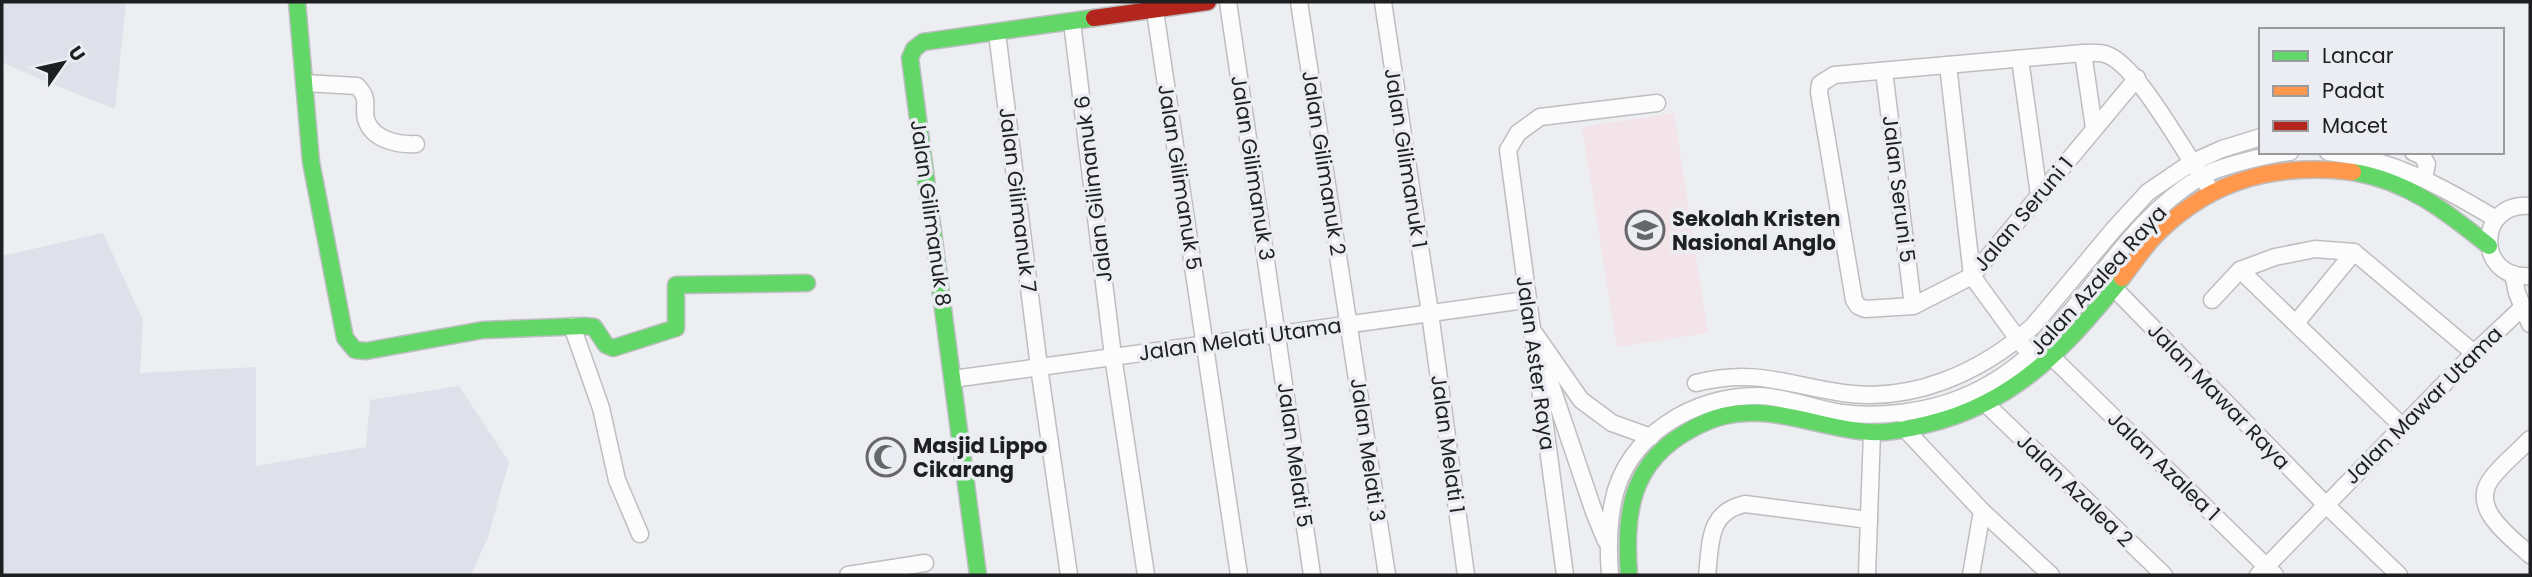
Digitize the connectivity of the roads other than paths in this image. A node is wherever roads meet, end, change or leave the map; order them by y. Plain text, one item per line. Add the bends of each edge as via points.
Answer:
1 (297, 2) edge
2 (1208, 2) edge
3 (1228, 2) edge
4 (1298, 2) edge
5 (1383, 2) edge
6 (1154, 11) junction
7 (1072, 22) junction
8 (997, 33) junction
9 (2083, 53) junction
10 (2020, 59) junction
11 (1948, 65) junction
12 (1884, 71) junction
13 (2137, 78) junction
14 (305, 83) junction
15 (1657, 103) dead end
16 (2094, 128) junction
17 (2259, 138) edge
18 (416, 144) dead end
19 (2280, 154) edge
20 (2339, 154) edge
21 (2418, 154) edge
22 (2196, 170) junction
23 (2424, 178) junction
24 (2211, 190) junction
25 (2039, 195) junction
26 (2530, 205) edge
27 (2496, 219) junction
28 (2489, 247) junction
29 (2354, 252) junction
30 (2240, 270) junction
31 (2513, 274) junction
32 (1972, 276) junction
33 (2530, 276) edge
34 (807, 283) dead end
35 (2113, 287) junction
36 (1527, 300) junction
37 (2212, 300) dead end
38 (1913, 306) junction
39 (2523, 307) junction
40 (1430, 313) junction
41 (2295, 323) junction
42 (1350, 324) junction
43 (2530, 324) edge
44 (572, 326) junction
45 (1534, 332) junction
46 (1278, 334) junction
47 (2018, 340) junction
48 (1206, 344) junction
49 (2474, 353) junction
50 (1113, 356) junction
51 (2030, 356) junction
52 (2053, 358) junction
53 (1039, 367) junction
54 (953, 379) junction
55 (1872, 396) junction
56 (1713, 401) junction
57 (1986, 404) junction
58 (1873, 415) junction
59 (2402, 426) junction
60 (1904, 428) junction
61 (1872, 432) junction
62 (1651, 437) junction
63 (2530, 439) edge
64 (2325, 504) junction
65 (1982, 511) junction
66 (1869, 520) junction
67 (640, 534) dead end
68 (1607, 543) junction
69 (2530, 555) edge
70 (925, 563) dead end
71 (900, 571) edge
72 (2267, 572) edge
73 (849, 575) edge
74 (978, 575) edge
75 (1069, 575) edge
76 (1146, 575) edge
77 (1239, 575) edge
78 (1312, 575) edge
79 (1387, 575) edge
80 (1466, 575) edge
81 (1565, 575) edge
82 (1610, 575) edge
83 (1629, 575) edge
84 (1707, 575) edge
85 (1867, 575) edge
86 (1971, 575) edge
87 (2051, 575) edge
88 (2164, 575) edge
89 (2399, 575) edge

1 - 14 street
2 - 6 street
3 - 46 street, Jalan Gilimanuk 3
4 - 42 street, Jalan Gilimanuk 2
5 - 40 street, Jalan Gilimanuk 1
6 - 7 street
6 - 48 street, Jalan Gilimanuk 5
7 - 8 street
7 - 50 street, Jalan Gilimanuk 6
8 - 53 street, Jalan Gilimanuk 7
8 - 54 street, Jalan Gilimanuk 8 via 923,42 910,58
9 - 10 street
9 - 13 street via 2105,54
9 - 16 street
10 - 11 street
10 - 25 street
11 - 12 street
11 - 32 street
12 - 38 street, Jalan Seruni 5
12 - 38 street, Jalan Seruni 1 via 1834,75 1820,84 1819,92 1854,300 1865,309
13 - 16 street, Jalan Seruni 1
13 - 22 street
14 - 18 street via 357,86 367,100 370,127 390,141
14 - 44 street via 311,162 345,338 351,347 360,351 483,330
15 - 36 street, Jalan Aster Raya via 1540,117 1518,133 1508,150
16 - 25 street, Jalan Seruni 1
17 - 22 street via 2222,149
19 - 22 street, Jalan Azalea Raya
20 - 23 street
21 - 23 street via 2427,164
22 - 24 street
22 - 47 street via 2148,192
22 - 51 street, Jalan Azalea Raya via 2143,224
23 - 27 street
24 - 28 street, Jalan Azalea Raya via 2276,171 2345,169 2424,197
24 - 35 street, Jalan Azalea Raya via 2169,221
25 - 32 street, Jalan Seruni 1
26 - 27 street via 2510,208
27 - 28 street
28 - 31 street via 2497,264
29 - 30 street via 2294,252
29 - 41 street
29 - 49 street
30 - 37 street
30 - 41 street
31 - 33 street
31 - 39 street
32 - 38 street, Jalan Seruni 1
32 - 47 street
34 - 44 street via 676,285 676,328 613,348 594,327
35 - 52 street, Jalan Azalea Raya
35 - 64 street, Jalan Mawar Raya
36 - 40 street, Jalan Melati Utama
36 - 45 street, Jalan Aster Raya
39 - 43 street
39 - 49 street, Jalan Mawar Utama
40 - 42 street, Jalan Melati Utama
40 - 80 street, Jalan Melati 1
41 - 59 street
42 - 46 street, Jalan Melati Utama
42 - 79 street, Jalan Melati 3
44 - 67 street via 601,408 617,480
45 - 62 street via 1581,400 1612,422
45 - 68 street
45 - 81 street, Jalan Aster Raya
46 - 48 street, Jalan Melati Utama
46 - 78 street, Jalan Melati 5
47 - 51 street
47 - 55 street via 1957,377
48 - 50 street, Jalan Melati Utama
48 - 77 street, Jalan Gilimanuk 5
49 - 59 street, Jalan Mawar Utama
50 - 53 street, Jalan Melati Utama
50 - 76 street, Jalan Gilimanuk 6
51 - 58 street, Jalan Azalea Raya via 1960,399
52 - 57 street, Jalan Azalea Raya via 2020,386
52 - 72 street, Jalan Azalea 1
53 - 54 street, Jalan Melati Utama
53 - 75 street, Jalan Gilimanuk 7
54 - 74 street, Jalan Gilimanuk 8
55 - 56 street via 1761,376 1735,376 1702,381
55 - 58 street
56 - 58 street, Jalan Azalea Raya via 1774,397 1841,413
56 - 62 street, Jalan Azalea Raya via 1672,419
57 - 60 street, Jalan Azalea Raya
57 - 88 street, Jalan Azalea 2
59 - 64 street, Jalan Mawar Utama
60 - 61 street, Jalan Azalea Raya
60 - 65 street
61 - 66 street
61 - 83 street, Jalan Azalea Raya via 1750,413 1727,414 1688,430 1654,458 1630,501 1625,543
62 - 68 street, Jalan Azalea Raya via 1632,458 1618,485
63 - 69 street via 2490,480 2485,494 2492,517
64 - 72 street, Jalan Mawar Utama
64 - 89 street, Jalan Mawar Raya
65 - 86 street
65 - 87 street
66 - 84 street via 1734,506 1714,527
66 - 85 street
68 - 82 street, Jalan Azalea Raya
70 - 71 street
71 - 73 street

